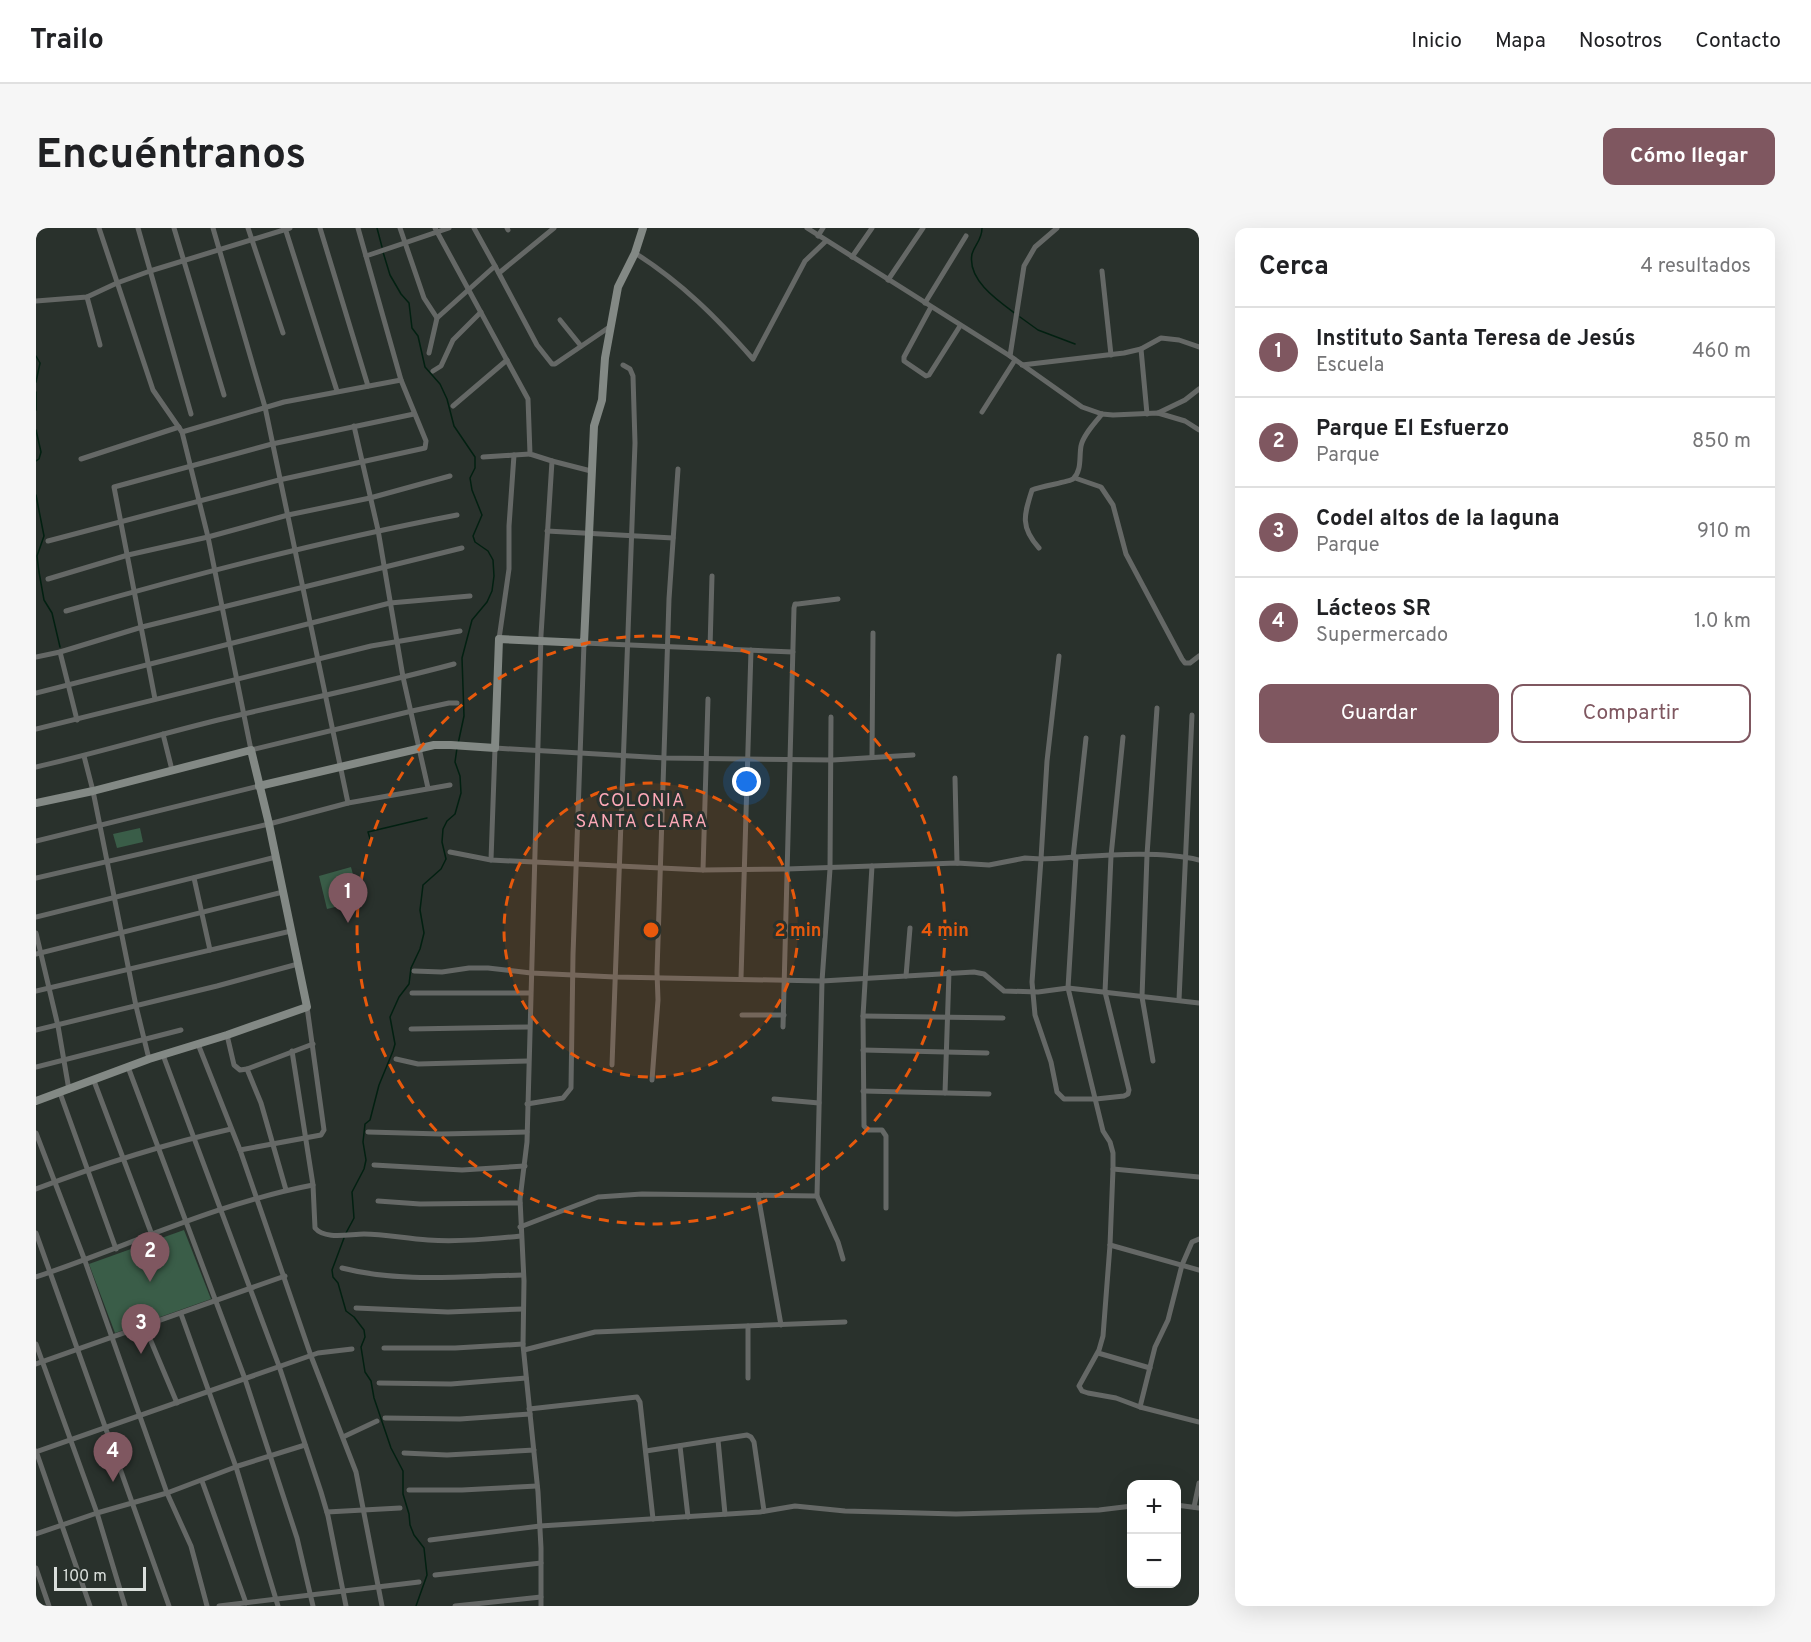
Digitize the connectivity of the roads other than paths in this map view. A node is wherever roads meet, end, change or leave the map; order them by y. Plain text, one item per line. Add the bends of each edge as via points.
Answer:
1 (99, 228) edge
2 (138, 228) edge
3 (174, 228) edge
4 (213, 228) edge
5 (248, 228) edge
6 (287, 228) edge
7 (320, 228) edge
8 (358, 228) edge
9 (400, 228) edge
10 (449, 228) edge
11 (474, 228) edge
12 (554, 228) edge
13 (643, 228) edge
14 (807, 228) edge
15 (823, 228) edge
16 (872, 228) edge
17 (923, 228) edge
18 (1056, 228) edge
19 (436, 230) edge
20 (818, 236) junction
21 (966, 236) dead end
22 (251, 239) junction
23 (826, 241) junction
24 (405, 244) junction
25 (220, 249) junction
26 (634, 253) junction
27 (366, 256) junction
28 (852, 257) junction
29 (184, 261) junction
30 (495, 266) junction
31 (150, 271) junction
32 (1102, 271) dead end
33 (499, 273) junction
34 (888, 280) junction
35 (117, 283) junction
36 (469, 290) junction
37 (87, 297) junction
38 (36, 301) edge
39 (928, 305) junction
40 (481, 312) junction
41 (437, 318) junction
42 (560, 320) dead end
43 (612, 325) junction
44 (960, 326) junction
45 (283, 333) dead end
46 (100, 345) dead end
47 (581, 346) junction
48 (1199, 347) edge
49 (1141, 349) junction
50 (429, 353) dead end
51 (1111, 355) junction
52 (1012, 358) junction
53 (507, 360) junction
54 (623, 365) dead end
55 (1022, 365) junction
56 (433, 371) dead end
57 (401, 380) junction
58 (368, 386) junction
59 (1199, 389) edge
60 (337, 391) junction
61 (224, 395) dead end
62 (453, 406) dead end
63 (265, 407) junction
64 (982, 412) dead end
65 (1158, 413) junction
66 (191, 414) dead end
67 (414, 414) junction
68 (1102, 414) junction
69 (1147, 414) junction
70 (354, 426) junction
71 (180, 429) junction
72 (1199, 430) edge
73 (272, 444) junction
74 (530, 454) junction
75 (514, 455) junction
76 (483, 458) dead end
77 (81, 459) dead end
78 (552, 461) junction
79 (363, 462) junction
80 (191, 465) junction
81 (678, 470) dead end
82 (591, 471) junction
83 (450, 476) dead end
84 (1075, 478) junction
85 (279, 480) junction
86 (370, 498) junction
87 (200, 501) junction
88 (457, 514) dead end
89 (288, 515) junction
90 (121, 523) junction
91 (378, 530) junction
92 (547, 531) junction
93 (589, 533) junction
94 (631, 536) junction
95 (208, 537) junction
96 (673, 538) junction
97 (48, 541) dead end
98 (462, 548) dead end
99 (1039, 548) dead end
100 (296, 551) junction
101 (128, 555) junction
102 (383, 567) junction
103 (215, 571) junction
104 (712, 576) dead end
105 (48, 579) dead end
106 (303, 588) junction
107 (136, 591) junction
108 (470, 596) dead end
109 (838, 599) dead end
110 (390, 603) junction
111 (223, 607) junction
112 (66, 611) dead end
113 (310, 623) junction
114 (142, 627) junction
115 (460, 631) dead end
116 (873, 633) dead end
117 (499, 639) junction
118 (396, 641) junction
119 (541, 641) junction
120 (584, 643) junction
121 (229, 644) junction
122 (626, 645) junction
123 (668, 646) junction
124 (710, 648) junction
125 (751, 650) junction
126 (60, 652) junction
127 (793, 652) junction
128 (1059, 656) dead end
129 (1199, 656) edge
130 (36, 657) edge
131 (318, 660) junction
132 (148, 664) junction
133 (454, 664) dead end
134 (403, 677) junction
135 (236, 679) junction
136 (68, 686) junction
137 (36, 693) edge
138 (325, 696) junction
139 (155, 699) junction
140 (708, 699) dead end
141 (457, 704) dead end
142 (1157, 708) dead end
143 (412, 711) junction
144 (244, 714) junction
145 (1192, 715) dead end
146 (831, 717) dead end
147 (76, 720) junction
148 (36, 729) edge
149 (333, 732) junction
150 (163, 734) junction
151 (1122, 737) dead end
152 (1086, 738) dead end
153 (419, 748) junction
154 (495, 748) junction
155 (251, 750) junction
156 (537, 751) junction
157 (580, 753) junction
158 (913, 755) dead end
159 (84, 756) junction
160 (623, 756) junction
161 (872, 756) junction
162 (664, 758) junction
163 (706, 759) junction
164 (748, 759) junction
165 (790, 759) junction
166 (831, 760) junction
167 (36, 767) edge
168 (340, 768) junction
169 (172, 770) junction
170 (955, 778) dead end
171 (450, 785) dead end
172 (259, 786) junction
173 (428, 788) junction
174 (93, 791) junction
175 (36, 803) edge
176 (348, 803) junction
177 (269, 824) junction
178 (99, 826) junction
179 (36, 841) edge
180 (450, 852) dead end
181 (1147, 855) junction
182 (1111, 856) junction
183 (1184, 856) junction
184 (276, 857) junction
185 (1075, 857) junction
186 (1041, 859) junction
187 (491, 860) junction
188 (1199, 860) edge
189 (107, 861) junction
190 (534, 862) junction
191 (957, 862) junction
192 (577, 864) junction
193 (619, 866) junction
194 (872, 866) junction
195 (662, 867) junction
196 (830, 868) junction
197 (787, 869) junction
198 (703, 870) junction
199 (744, 870) junction
200 (36, 878) edge
201 (194, 878) junction
202 (283, 892) junction
203 (115, 898) junction
204 (202, 914) junction
205 (36, 917) edge
206 (910, 928) dead end
207 (291, 931) junction
208 (36, 933) edge
209 (123, 934) junction
210 (210, 950) junction
211 (38, 954) edge
212 (298, 963) junction
213 (129, 970) junction
214 (414, 971) dead end
215 (949, 972) junction
216 (531, 973) junction
217 (573, 975) junction
218 (657, 976) junction
219 (906, 976) junction
220 (615, 977) junction
221 (741, 978) junction
222 (865, 979) junction
223 (784, 980) junction
224 (822, 981) junction
225 (1068, 988) junction
226 (49, 989) junction
227 (1033, 991) junction
228 (36, 992) edge
229 (1105, 992) junction
230 (412, 993) dead end
231 (530, 993) junction
232 (1142, 998) junction
233 (1179, 1000) junction
234 (1199, 1003) edge
235 (136, 1006) junction
236 (307, 1007) junction
237 (742, 1015) dead end
238 (784, 1015) junction
239 (863, 1016) junction
240 (948, 1017) junction
241 (1003, 1018) dead end
242 (58, 1026) junction
243 (529, 1027) junction
244 (783, 1027) dead end
245 (411, 1029) dead end
246 (36, 1030) edge
247 (181, 1030) dead end
248 (227, 1035) junction
249 (145, 1040) junction
250 (198, 1044) junction
251 (313, 1044) junction
252 (863, 1050) junction
253 (292, 1051) junction
254 (946, 1052) junction
255 (987, 1053) dead end
256 (163, 1055) junction
257 (64, 1059) junction
258 (149, 1059) junction
259 (396, 1059) dead end
260 (528, 1061) junction
261 (1153, 1061) dead end
262 (612, 1065) dead end
263 (36, 1067) edge
264 (128, 1067) junction
265 (248, 1069) junction
266 (652, 1080) dead end
267 (94, 1081) junction
268 (863, 1090) junction
269 (65, 1091) junction
270 (945, 1093) junction
271 (989, 1094) dead end
272 (774, 1099) dead end
273 (1096, 1099) junction
274 (36, 1101) edge
275 (819, 1102) junction
276 (527, 1104) junction
277 (231, 1129) junction
278 (368, 1131) dead end
279 (526, 1132) junction
280 (36, 1133) edge
281 (194, 1137) junction
282 (306, 1137) junction
283 (272, 1144) junction
284 (158, 1149) junction
285 (240, 1150) junction
286 (125, 1159) junction
287 (374, 1165) dead end
288 (525, 1166) junction
289 (89, 1169) junction
290 (1113, 1169) junction
291 (1199, 1177) edge
292 (54, 1183) junction
293 (313, 1185) junction
294 (36, 1189) edge
295 (286, 1190) junction
296 (758, 1196) junction
297 (817, 1196) junction
298 (258, 1199) junction
299 (378, 1201) dead end
300 (520, 1203) junction
301 (886, 1208) dead end
302 (222, 1209) junction
303 (187, 1222) junction
304 (520, 1227) junction
305 (36, 1233) edge
306 (152, 1235) junction
307 (521, 1236) junction
308 (1199, 1239) edge
309 (1110, 1245) junction
310 (116, 1249) junction
311 (843, 1259) dead end
312 (84, 1261) junction
313 (1182, 1265) junction
314 (342, 1268) dead end
315 (1199, 1270) edge
316 (50, 1272) junction
317 (523, 1275) junction
318 (285, 1276) junction
319 (36, 1277) edge
320 (250, 1289) junction
321 (216, 1301) junction
322 (356, 1308) dead end
323 (524, 1309) junction
324 (181, 1314) junction
325 (845, 1322) dead end
326 (781, 1325) junction
327 (748, 1326) junction
328 (145, 1327) junction
329 (112, 1338) junction
330 (36, 1344) edge
331 (523, 1347) junction
332 (384, 1348) dead end
333 (352, 1349) dead end
334 (78, 1350) junction
335 (1098, 1353) junction
336 (311, 1356) junction
337 (39, 1363) edge
338 (279, 1366) junction
339 (1150, 1368) junction
340 (526, 1378) junction
341 (748, 1378) dead end
342 (245, 1379) junction
343 (379, 1383) dead end
344 (209, 1391) junction
345 (177, 1403) junction
346 (1140, 1407) junction
347 (530, 1412) junction
348 (141, 1416) junction
349 (385, 1418) dead end
350 (377, 1421) dead end
351 (1199, 1422) edge
352 (106, 1428) junction
353 (343, 1437) junction
354 (71, 1440) junction
355 (718, 1440) junction
356 (305, 1445) junction
357 (680, 1446) junction
358 (534, 1450) junction
359 (646, 1451) junction
360 (36, 1452) edge
361 (404, 1453) dead end
362 (270, 1455) junction
363 (236, 1467) junction
364 (202, 1481) junction
365 (1199, 1483) edge
366 (537, 1486) junction
367 (409, 1490) dead end
368 (167, 1493) junction
369 (132, 1503) junction
370 (1127, 1506) edge
371 (1181, 1506) edge
372 (400, 1508) dead end
373 (1196, 1508) edge
374 (363, 1510) junction
375 (764, 1511) junction
376 (327, 1512) junction
377 (97, 1513) junction
378 (725, 1514) junction
379 (688, 1517) junction
380 (653, 1519) junction
381 (61, 1524) junction
382 (540, 1526) junction
383 (36, 1534) edge
384 (430, 1540) dead end
385 (541, 1563) junction
386 (36, 1568) edge
387 (435, 1575) dead end
388 (419, 1582) dead end
389 (378, 1587) junction
390 (343, 1591) junction
391 (310, 1595) junction
392 (542, 1597) junction
393 (277, 1599) junction
394 (246, 1603) junction
395 (49, 1606) edge
396 (90, 1606) edge
397 (125, 1606) edge
398 (169, 1606) edge
399 (207, 1606) edge
400 (219, 1606) edge
401 (278, 1606) edge
402 (313, 1606) edge
403 (346, 1606) edge
404 (382, 1606) edge
405 (455, 1606) edge
406 (542, 1606) edge

1 - 35 street
2 - 31 street
3 - 29 street
4 - 25 street
5 - 22 street
6 - 22 street
6 - 60 street
7 - 58 street
8 - 27 street
9 - 24 street
10 - 19 street
11 - 30 street
12 - 33 street
13 - 26 street
14 - 20 street
15 - 20 street
16 - 28 street
17 - 34 street
18 - 52 street via 1027,257
19 - 24 street
19 - 36 street
20 - 23 street
21 - 39 street
22 - 25 street
22 - 45 street
23 - 26 street via 806,261 753,359 695,297
23 - 28 street
24 - 27 street
24 - 41 street via 424,298
25 - 29 street
25 - 63 street
26 - 43 street via 618,287
27 - 57 street
28 - 34 street
29 - 31 street
29 - 61 street
30 - 33 street
30 - 36 street
31 - 35 street
31 - 66 street
32 - 51 street
33 - 47 street via 537,345 552,364
34 - 39 street
35 - 37 street
35 - 71 street via 153,390
36 - 40 street
36 - 41 street
37 - 38 street
37 - 46 street
39 - 44 street
39 - 44 street via 904,361 929,375
40 - 53 street
40 - 56 street via 453,340 443,363
41 - 50 street
42 - 47 street
43 - 47 street
43 - 82 street via 602,400 594,426
44 - 52 street
48 - 49 street via 1161,338
49 - 51 street
49 - 69 street
51 - 55 street
52 - 55 street
52 - 64 street
53 - 62 street
53 - 74 street via 528,399
54 - 94 street via 633,376 635,397
55 - 68 street via 1082,407
57 - 58 street
57 - 67 street
58 - 60 street
59 - 65 street
60 - 63 street
63 - 71 street
63 - 73 street
65 - 69 street
65 - 72 street
67 - 70 street
67 - 79 street via 426,441 425,448
68 - 69 street
68 - 84 street via 1081,445
70 - 73 street
70 - 79 street
71 - 77 street
71 - 80 street
73 - 80 street
73 - 85 street
74 - 75 street
74 - 78 street
75 - 76 street
75 - 117 street via 509,569
78 - 82 street
78 - 92 street
79 - 85 street
79 - 86 street
80 - 87 street
80 - 90 street via 114,487
81 - 96 street
82 - 93 street
83 - 86 street
84 - 99 street via 1032,490 1024,521 1030,538
84 - 129 street via 1101,487 1113,505 1126,554 1182,659 1190,663
85 - 87 street
85 - 89 street
86 - 89 street
86 - 91 street
87 - 90 street
87 - 95 street
88 - 91 street
89 - 95 street
89 - 100 street
90 - 97 street
90 - 101 street
91 - 100 street
91 - 102 street
92 - 93 street
92 - 119 street
93 - 94 street
93 - 120 street
94 - 96 street
94 - 122 street
95 - 101 street
95 - 103 street
96 - 123 street
98 - 102 street
100 - 103 street
100 - 106 street
101 - 105 street
101 - 107 street
102 - 106 street
102 - 110 street
103 - 107 street
103 - 111 street
104 - 124 street
106 - 111 street
106 - 113 street
107 - 112 street
107 - 114 street
108 - 110 street
109 - 127 street via 795,604
110 - 113 street
110 - 118 street
111 - 114 street
111 - 121 street
113 - 121 street
113 - 131 street
114 - 126 street
114 - 132 street
115 - 118 street
116 - 161 street
117 - 119 street
117 - 154 street
118 - 131 street
118 - 134 street
119 - 120 street
119 - 156 street
120 - 122 street
120 - 157 street
121 - 132 street
121 - 135 street
122 - 123 street
122 - 160 street
123 - 124 street
123 - 162 street
124 - 125 street
125 - 127 street
125 - 164 street
126 - 130 street
126 - 136 street
127 - 165 street
128 - 186 street
131 - 135 street
131 - 138 street
132 - 136 street
132 - 139 street
133 - 134 street
134 - 138 street
134 - 143 street
135 - 139 street
135 - 144 street
136 - 137 street
136 - 147 street
138 - 144 street
138 - 149 street
139 - 147 street
140 - 163 street
141 - 143 street
142 - 181 street
143 - 149 street
143 - 153 street
144 - 150 street
144 - 155 street
145 - 183 street
146 - 166 street
147 - 148 street
149 - 155 street
149 - 168 street
150 - 159 street
150 - 169 street
151 - 182 street
152 - 185 street
153 - 154 street
153 - 168 street
153 - 173 street
154 - 156 street
154 - 187 street
155 - 169 street
155 - 172 street
156 - 157 street
156 - 190 street
157 - 160 street
157 - 192 street
158 - 161 street
159 - 167 street
159 - 174 street
160 - 162 street
160 - 193 street
161 - 166 street
162 - 163 street
162 - 195 street
163 - 164 street
163 - 198 street
164 - 165 street
164 - 199 street
165 - 166 street
165 - 197 street
166 - 196 street
168 - 172 street
168 - 176 street
169 - 174 street
170 - 191 street
171 - 173 street
172 - 177 street
172 - 178 street
173 - 176 street
174 - 175 street
174 - 178 street
176 - 177 street
177 - 184 street
177 - 189 street
178 - 179 street
178 - 189 street
180 - 187 street
181 - 182 street
181 - 183 street
181 - 232 street
182 - 185 street
182 - 229 street
183 - 188 street
183 - 233 street
184 - 201 street
184 - 202 street
185 - 186 street
185 - 225 street
186 - 191 street via 989,865
186 - 227 street
187 - 190 street
189 - 200 street
189 - 203 street
190 - 192 street
190 - 216 street
191 - 194 street
192 - 193 street
192 - 217 street
193 - 195 street
193 - 220 street
194 - 196 street
194 - 222 street
195 - 198 street
195 - 218 street
196 - 197 street
196 - 224 street
197 - 199 street
197 - 223 street
198 - 199 street
199 - 221 street
201 - 203 street
201 - 204 street
202 - 204 street
202 - 207 street
203 - 205 street
203 - 209 street
204 - 209 street
204 - 210 street
206 - 219 street
207 - 210 street
207 - 212 street
208 - 211 street
209 - 211 street
209 - 213 street
210 - 213 street
211 - 226 street
212 - 235 street
212 - 236 street
213 - 226 street
213 - 235 street
214 - 216 street via 488,968
215 - 219 street
215 - 227 street via 984,974 1004,991
215 - 240 street
216 - 217 street
216 - 231 street
217 - 220 street
217 - 276 street via 571,1088 563,1098
218 - 220 street
218 - 221 street
218 - 266 street
219 - 222 street
220 - 262 street
221 - 223 street
222 - 224 street
222 - 239 street
223 - 224 street
223 - 238 street
224 - 275 street
225 - 227 street
225 - 229 street
225 - 273 street
226 - 228 street
226 - 242 street
227 - 273 street via 1035,1015 1057,1092 1064,1099
229 - 232 street
229 - 273 street via 1129,1090 1124,1096
230 - 231 street
231 - 243 street
232 - 233 street
232 - 261 street
233 - 234 street
235 - 242 street
235 - 249 street
236 - 248 street
236 - 251 street
237 - 238 street
238 - 244 street
239 - 240 street
239 - 252 street
240 - 241 street
240 - 254 street
242 - 246 street
242 - 257 street
243 - 245 street
243 - 260 street
247 - 249 street
248 - 250 street
248 - 265 street via 234,1065 240,1070
249 - 257 street
249 - 258 street
250 - 256 street
250 - 277 street
251 - 253 street
251 - 282 street via 324,1130 321,1135
252 - 254 street
252 - 268 street
253 - 265 street
253 - 282 street
254 - 255 street
254 - 270 street
256 - 258 street
256 - 281 street
257 - 263 street
257 - 269 street
258 - 264 street
259 - 260 street via 418,1064
260 - 276 street
264 - 267 street
264 - 284 street
265 - 283 street
267 - 269 street
267 - 286 street
268 - 270 street
268 - 301 street via 865,1128 882,1131 886,1136
269 - 274 street
269 - 289 street
270 - 271 street
272 - 275 street
273 - 290 street via 1113,1153
275 - 297 street
276 - 279 street
277 - 281 street
277 - 285 street
278 - 279 street
279 - 288 street
280 - 292 street
281 - 284 street
281 - 302 street
282 - 283 street
282 - 293 street
283 - 285 street
283 - 295 street
284 - 286 street
284 - 303 street
285 - 298 street
286 - 289 street
286 - 306 street
287 - 288 street via 462,1170
288 - 300 street
289 - 292 street
289 - 310 street
290 - 291 street
290 - 309 street
292 - 294 street
292 - 312 street
293 - 295 street
293 - 307 street via 315,1228 327,1235 428,1240
295 - 298 street
296 - 297 street
296 - 304 street via 598,1197
296 - 326 street
297 - 311 street
298 - 302 street
298 - 318 street
299 - 300 street via 432,1205
300 - 304 street
302 - 303 street
302 - 320 street
303 - 306 street
303 - 321 street
304 - 307 street
305 - 316 street
306 - 310 street
307 - 317 street
308 - 313 street via 1192,1242
309 - 313 street
309 - 335 street via 1103,1336
310 - 312 street
312 - 316 street
312 - 329 street
313 - 315 street
313 - 339 street
314 - 317 street via 397,1276
316 - 319 street
316 - 334 street
317 - 323 street
318 - 320 street
318 - 336 street
320 - 321 street
320 - 338 street
321 - 324 street
321 - 342 street
322 - 323 street via 448,1312
323 - 331 street
324 - 328 street
324 - 344 street
325 - 326 street
326 - 327 street
327 - 331 street via 595,1332
327 - 341 street
328 - 329 street
328 - 345 street
329 - 334 street
329 - 348 street
330 - 337 street
331 - 332 street
331 - 340 street
333 - 336 street
334 - 337 street
334 - 352 street
335 - 339 street
335 - 346 street via 1081,1381 1082,1391
336 - 338 street
336 - 353 street
337 - 354 street
338 - 342 street
338 - 356 street
339 - 346 street
340 - 343 street via 451,1384
340 - 347 street
342 - 344 street
342 - 362 street
344 - 345 street
344 - 363 street
345 - 348 street
346 - 351 street
347 - 349 street via 460,1419
347 - 358 street
347 - 359 street via 637,1397
348 - 352 street
348 - 368 street
350 - 353 street
352 - 354 street
352 - 369 street
353 - 374 street via 356,1472
354 - 360 street
354 - 377 street
355 - 357 street
355 - 375 street via 752,1437
355 - 378 street
356 - 362 street
356 - 376 street
357 - 359 street
357 - 379 street
358 - 361 street
358 - 366 street
359 - 380 street
360 - 381 street
362 - 363 street
362 - 391 street via 297,1538
363 - 364 street
363 - 393 street
364 - 368 street
364 - 394 street
365 - 373 street
366 - 367 street
366 - 382 street
368 - 369 street
368 - 399 street via 190,1546
369 - 377 street
369 - 398 street
370 - 375 street via 956,1514 795,1506
371 - 373 street
372 - 374 street
374 - 376 street
374 - 389 street
375 - 378 street
376 - 390 street
377 - 381 street
377 - 397 street
378 - 379 street
379 - 380 street
380 - 382 street
381 - 383 street
381 - 396 street
382 - 384 street
382 - 385 street
385 - 387 street
385 - 392 street
386 - 395 street
388 - 389 street
389 - 390 street
389 - 404 street
390 - 391 street
390 - 403 street
391 - 393 street
391 - 402 street
392 - 405 street
392 - 406 street
393 - 394 street
393 - 401 street
394 - 400 street

